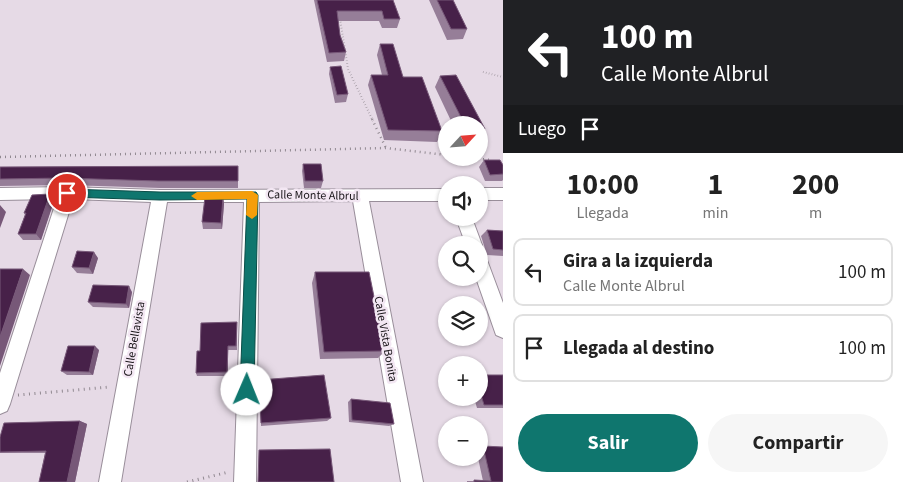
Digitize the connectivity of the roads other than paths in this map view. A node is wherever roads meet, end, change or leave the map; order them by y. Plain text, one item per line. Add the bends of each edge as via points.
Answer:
1 (67, 193) junction
2 (0, 194) edge
3 (488, 194) edge
4 (503, 194) edge
5 (252, 195) junction
6 (438, 195) edge
7 (160, 196) junction
8 (360, 196) junction
9 (488, 286) edge
10 (503, 329) edge
11 (1, 400) edge
12 (245, 475) edge
13 (110, 482) edge
14 (412, 482) edge

1 - 2 street, Calle Monte Albrul
1 - 7 street, Calle Monte Albrul
1 - 11 street
3 - 4 street
5 - 7 street, Calle Monte Albrul
5 - 8 street, Calle Monte Albrul
5 - 12 street
6 - 8 street, Calle Monte Albrul
7 - 13 street, Calle Bellavista
8 - 14 street, Calle Vista Bonita
9 - 10 street

